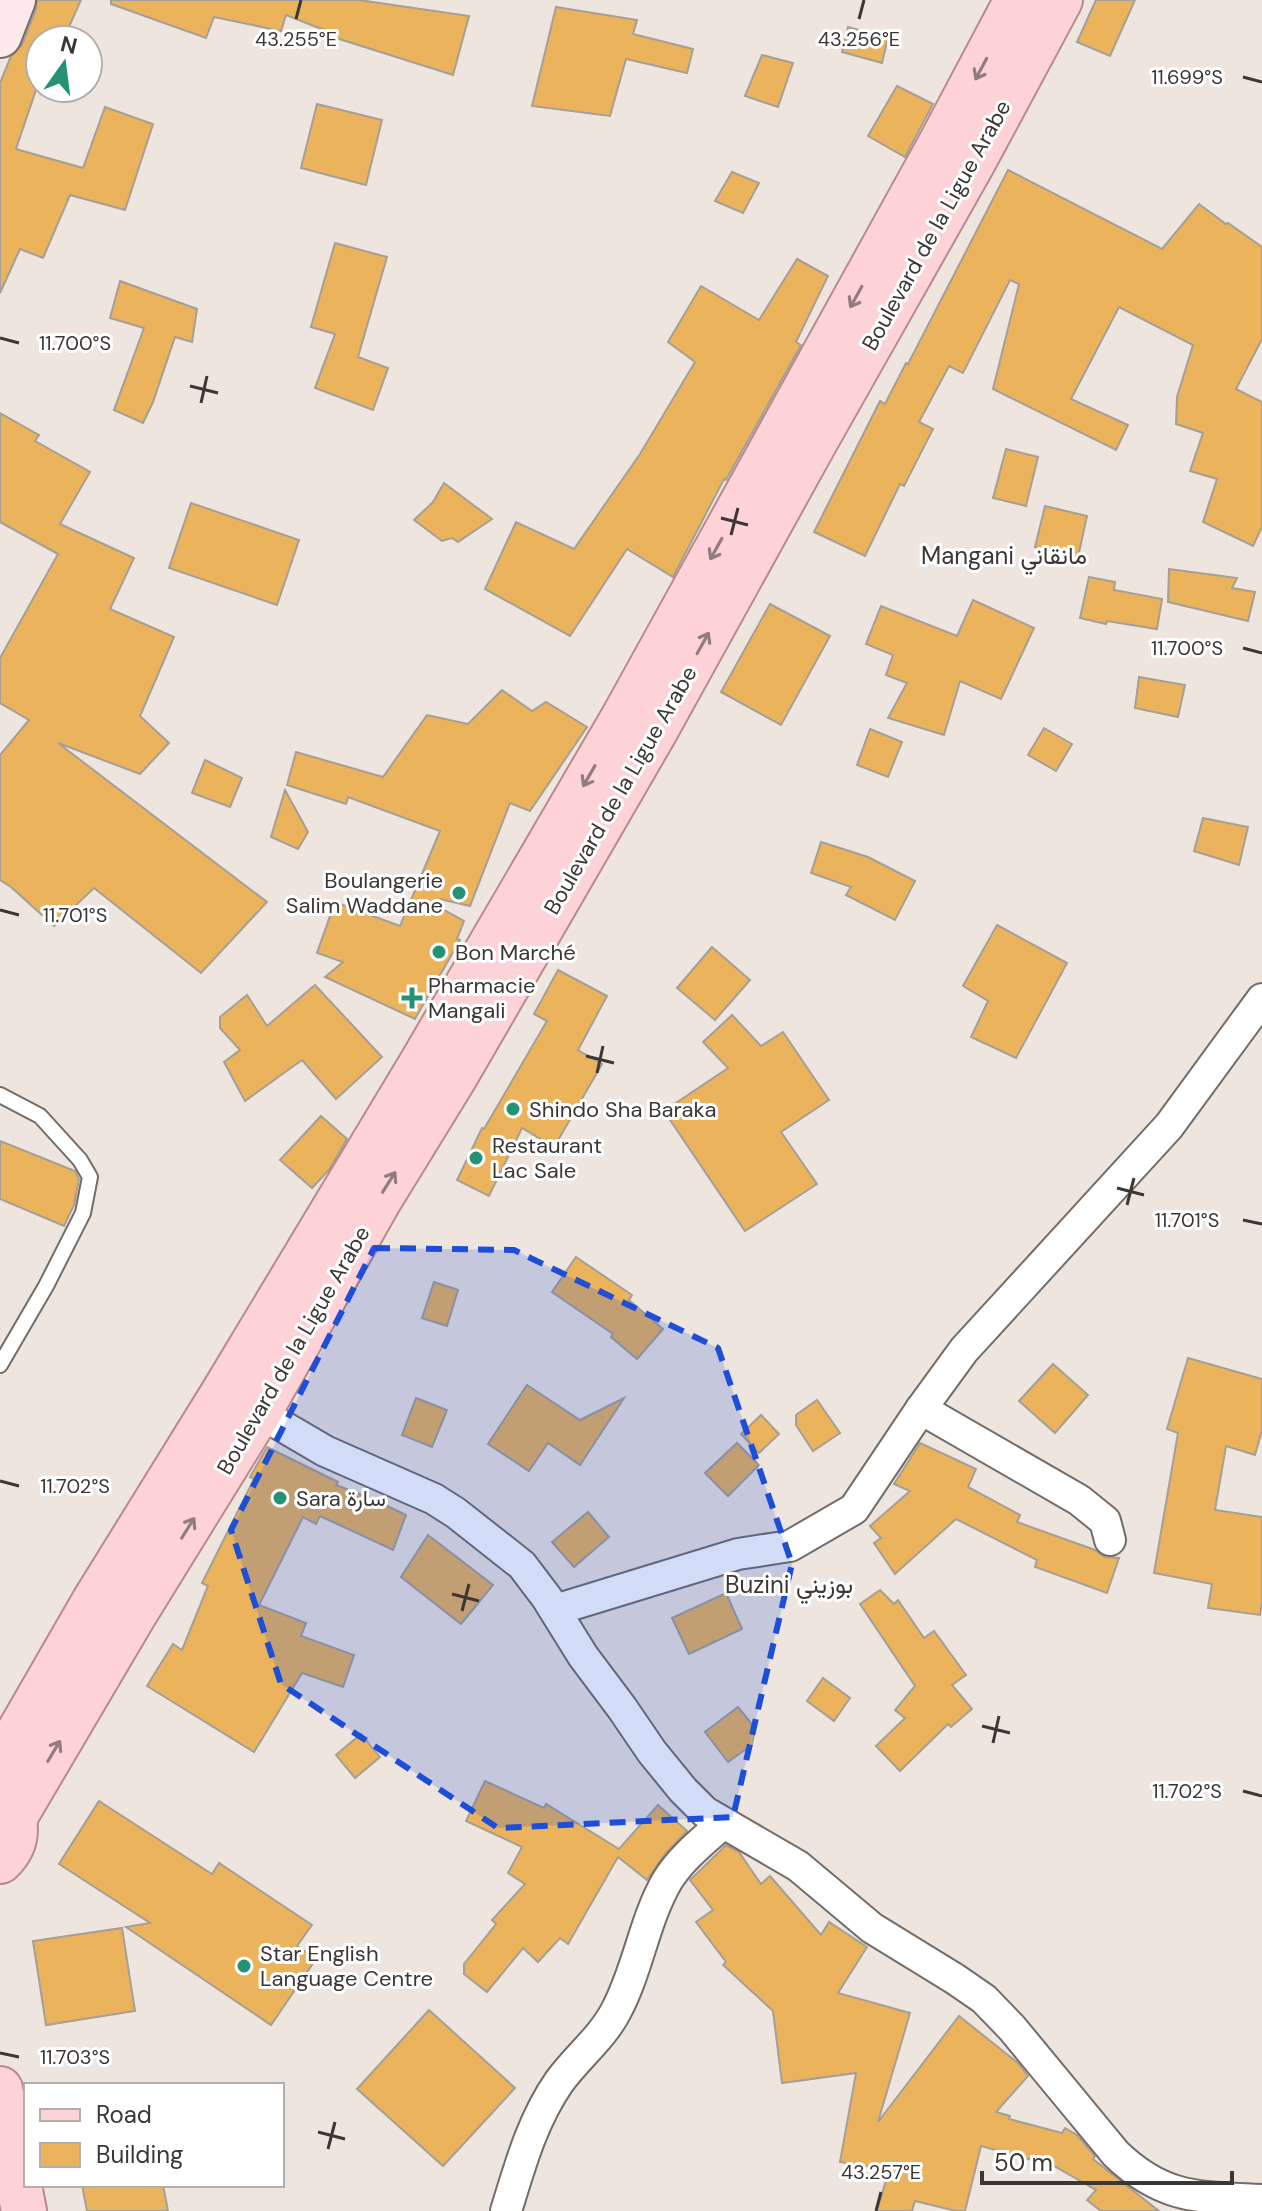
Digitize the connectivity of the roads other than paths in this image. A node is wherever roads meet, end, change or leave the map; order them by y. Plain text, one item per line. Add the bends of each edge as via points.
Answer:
1 (14, 0) edge
2 (1017, 0) edge
3 (1060, 0) edge
4 (0, 36) edge
5 (932, 198) junction
6 (1262, 999) edge
7 (0, 1095) edge
8 (0, 1365) edge
9 (241, 1402) junction
10 (921, 1409) junction
11 (1110, 1540) dead end
12 (94, 1602) junction
13 (555, 1610) junction
14 (0, 1701) edge
15 (0, 1765) edge
16 (7, 1808) edge
17 (722, 1824) junction
18 (0, 1862) edge
19 (0, 2089) edge
20 (1262, 2200) edge
21 (24, 2211) edge
22 (506, 2211) edge

1 - 4 street
2 -> 5 main road, Boulevard de la Ligue Arabe
3 - 5 main road, Boulevard de la Ligue Arabe
5 - 9 main road, Boulevard de la Ligue Arabe via 640,723 438,1069 379,1200
6 - 10 street via 1169,1126 964,1350
7 - 8 lane via 40,1116 90,1177 83,1213
9 - 12 main road, Boulevard de la Ligue Arabe
9 - 13 street via 325,1451 456,1513 522,1565
16 -> 9 main road, Boulevard de la Ligue Arabe via 133,1616
10 - 11 street via 1079,1500 1105,1521
10 - 13 street via 854,1509 790,1546 738,1554
12 - 14 main road via 32,1677
12 - 15 main road, Boulevard de la Ligue Arabe
13 - 17 street via 652,1752 683,1790
16 - 18 main road, Boulevard de la Ligue Arabe via 16,1829 9,1853
17 - 20 street via 798,1866 872,1928 984,1999 1136,2172 1184,2194
17 - 22 street via 668,1879 616,2010 561,2080 533,2129
19 - 21 main road

